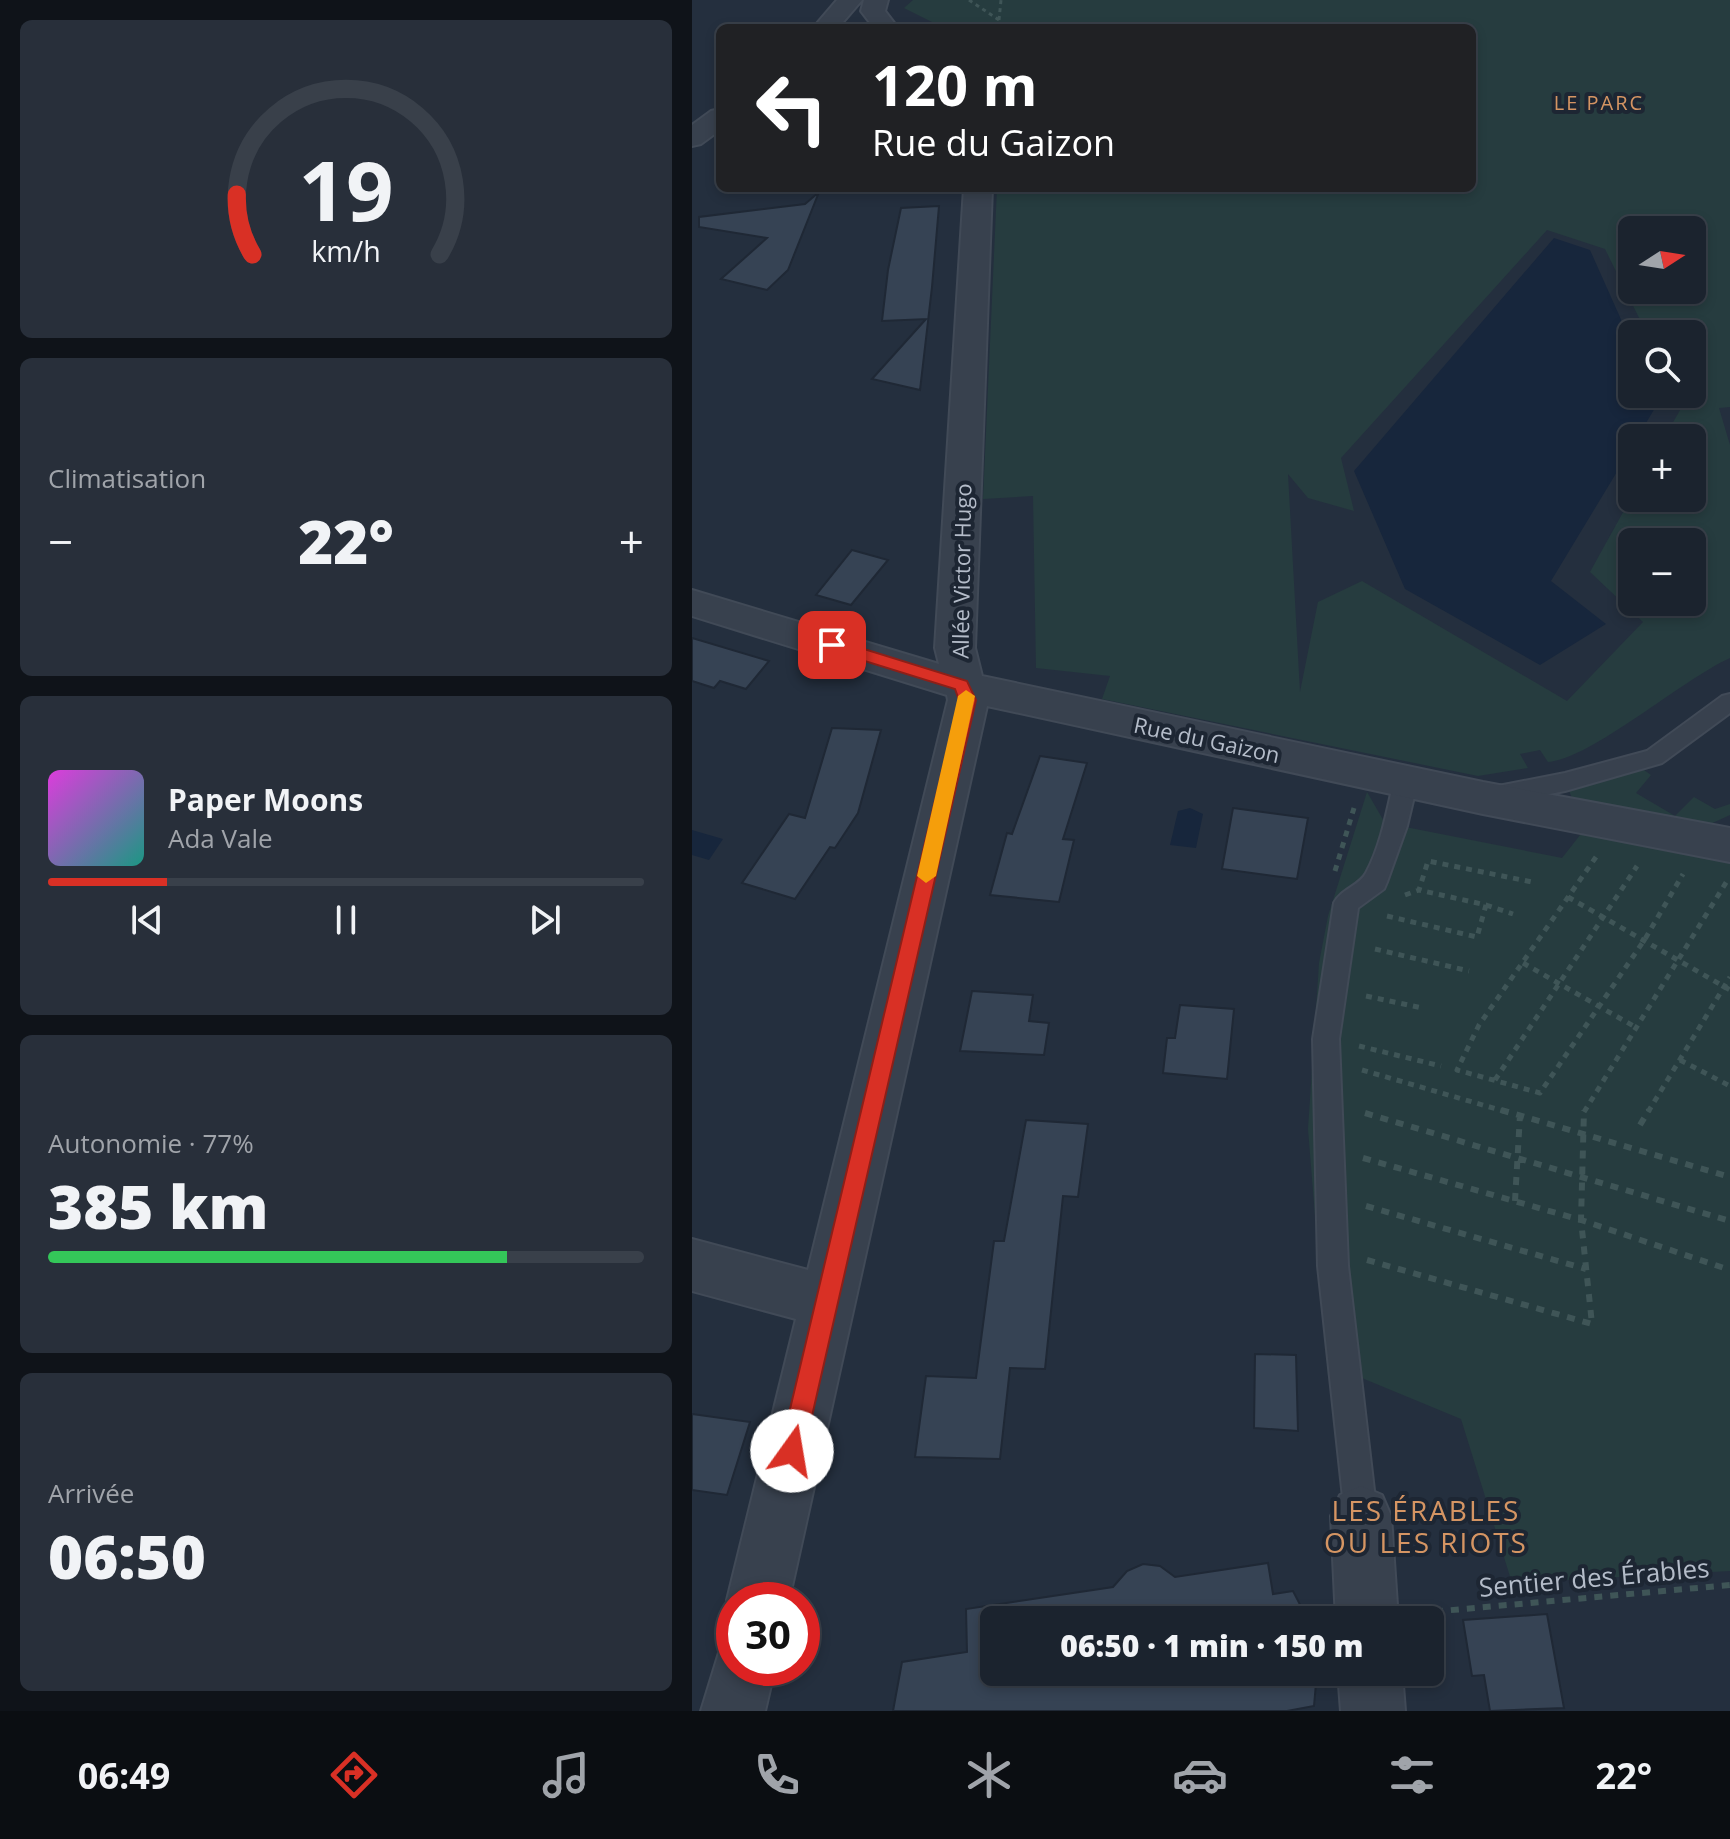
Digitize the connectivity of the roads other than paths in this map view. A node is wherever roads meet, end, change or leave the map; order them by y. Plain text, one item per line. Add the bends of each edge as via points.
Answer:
1 (850, 0) edge
2 (876, 0) edge
3 (829, 24) edge
4 (883, 24) edge
5 (716, 120) edge
6 (692, 138) edge
7 (978, 192) edge
8 (692, 603) edge
9 (962, 685) junction
10 (1727, 708) edge
11 (1406, 780) junction
12 (1483, 798) junction
13 (1725, 870) edge
14 (692, 1265) edge
15 (826, 1301) junction
16 (1361, 1516) joint
17 (762, 1582) edge
18 (1366, 1606) edge
19 (739, 1686) edge
20 (1371, 1686) edge
21 (733, 1711) edge
22 (1373, 1711) edge

1 - 3 street
2 - 4 street via 873,11
5 - 6 street
7 - 9 street, Allée Victor Hugo via 955,648
8 - 9 street, Rue du Gaizon
9 - 11 street, Rue du Gaizon
9 - 15 street, Allée Victor Hugo via 968,700
10 - 12 lane via 1654,757
11 - 12 street, Rue du Gaizon
11 - 16 lane via 1375,882 1346,903 1326,1039 1333,1266
12 - 13 street, Rue du Gaizon
14 - 15 street
15 - 17 street, Allée Victor Hugo
16 - 18 street
19 - 21 street
20 - 22 street

